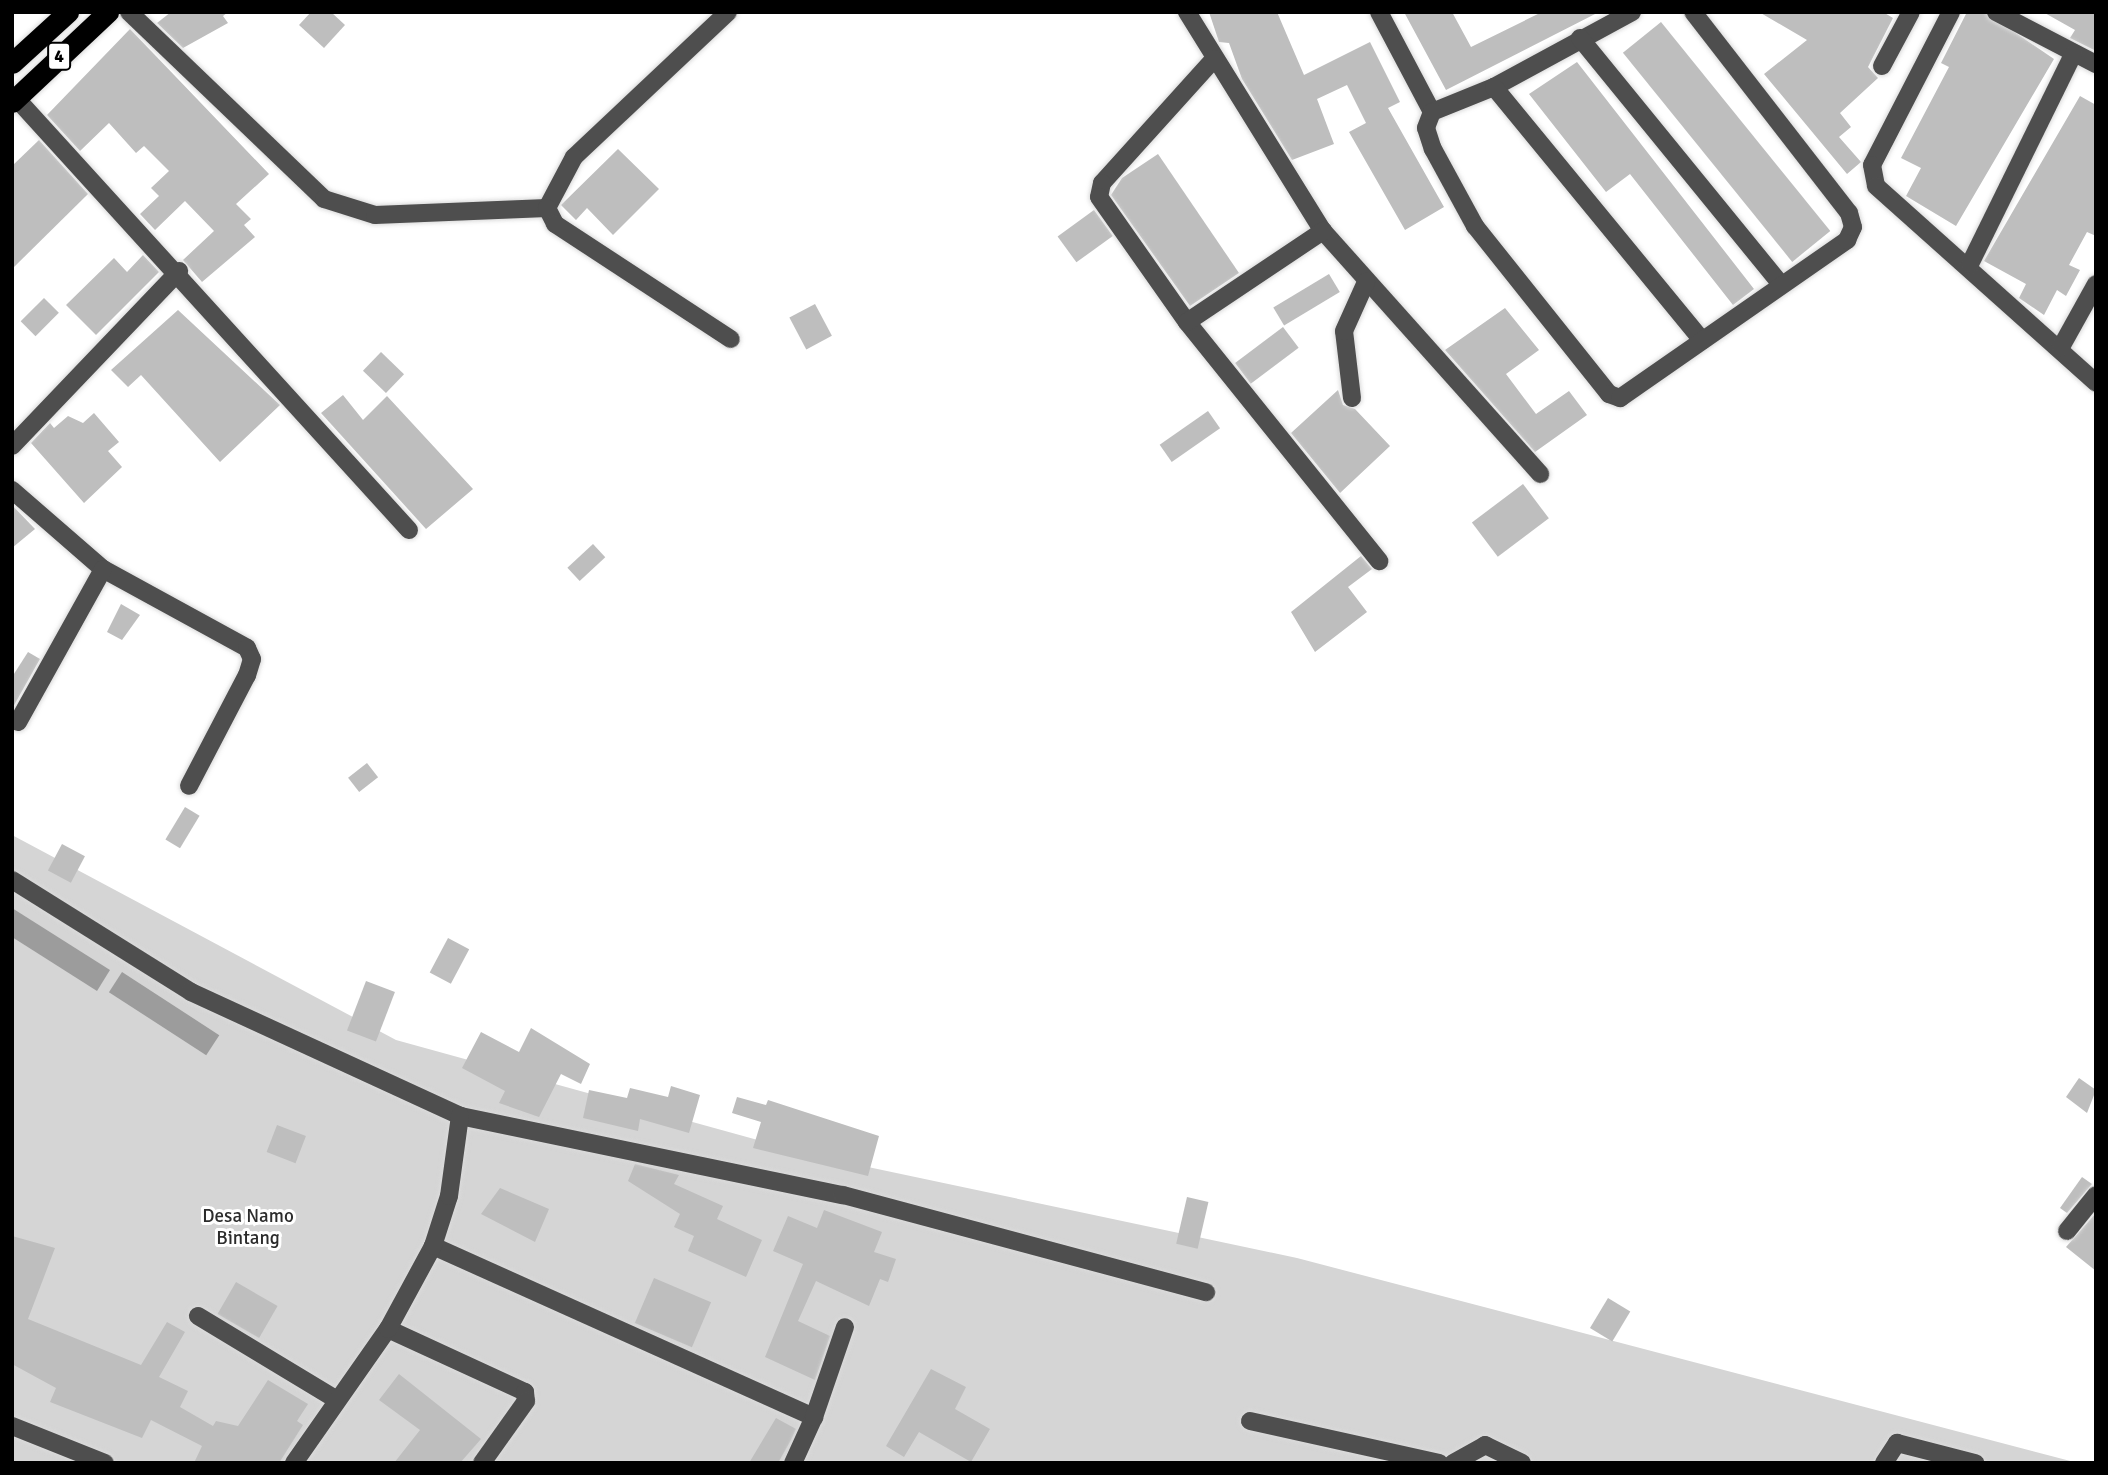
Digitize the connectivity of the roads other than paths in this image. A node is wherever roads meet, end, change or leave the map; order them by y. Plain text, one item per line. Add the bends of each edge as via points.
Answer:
1 (68, 12) edge
2 (108, 12) edge
3 (130, 12) edge
4 (728, 12) edge
5 (1187, 12) edge
6 (1379, 12) edge
7 (1632, 12) edge
8 (1693, 12) edge
9 (1911, 12) edge
10 (1951, 12) edge
11 (1996, 12) edge
12 (1580, 38) junction
13 (2074, 53) junction
14 (1214, 59) junction
15 (12, 63) edge
16 (2096, 64) edge
17 (1882, 66) dead end
18 (1494, 87) junction
19 (14, 100) edge
20 (1432, 112) junction
21 (547, 208) junction
22 (1323, 231) junction
23 (1970, 264) junction
24 (179, 271) junction
25 (1367, 282) junction
26 (1780, 283) junction
27 (2096, 284) edge
28 (1187, 322) junction
29 (731, 339) dead end
30 (1702, 340) junction
31 (2061, 348) junction
32 (2096, 383) edge
33 (1352, 398) dead end
34 (12, 446) edge
35 (1540, 474) dead end
36 (12, 490) edge
37 (409, 530) dead end
38 (1379, 561) dead end
39 (103, 569) junction
40 (18, 722) dead end
41 (189, 786) dead end
42 (12, 880) edge
43 (460, 1116) junction
44 (2096, 1195) edge
45 (2067, 1231) dead end
46 (433, 1247) junction
47 (1206, 1293) dead end
48 (198, 1315) dead end
49 (845, 1327) dead end
50 (388, 1329) junction
51 (337, 1401) junction
52 (814, 1417) junction
53 (1250, 1421) dead end
54 (12, 1426) edge
55 (105, 1463) edge
56 (294, 1463) edge
57 (482, 1463) edge
58 (793, 1463) edge
59 (1439, 1463) edge
60 (1453, 1463) edge
61 (1522, 1463) edge
62 (1884, 1463) edge
63 (1975, 1463) edge

1 - 15 highway, 4
2 - 19 highway, 4
3 - 21 street via 324,199 374,215
4 - 21 street via 574,157
5 - 14 street
6 - 20 street
7 - 12 street
8 - 26 street via 1853,221 1847,240
9 - 17 street
10 - 23 street via 1872,165 1883,194
11 - 13 street
12 - 18 street
12 - 26 street
13 - 16 street
13 - 23 street
14 - 22 street
14 - 28 street via 1098,193
18 - 20 street
18 - 30 street
19 - 24 street
20 - 30 street via 1426,128 1433,149 1475,226 1609,394 1622,397
21 - 29 street via 555,224
22 - 25 street
22 - 28 street
23 - 31 street
24 - 34 street
24 - 37 street
25 - 33 street via 1344,331
25 - 35 street
26 - 30 street
27 - 31 street
28 - 38 street
31 - 32 street
36 - 39 street
39 - 40 street
39 - 41 street via 247,648 252,659
42 - 43 street via 191,992
43 - 46 street via 449,1196
43 - 47 street via 843,1195
44 - 45 street
46 - 50 street
46 - 52 street
48 - 51 street
49 - 52 street
50 - 51 street
50 - 57 street via 525,1392 526,1401
51 - 56 street
52 - 58 street
53 - 59 street
54 - 55 street
60 - 61 street via 1485,1445
62 - 63 street via 1897,1443

